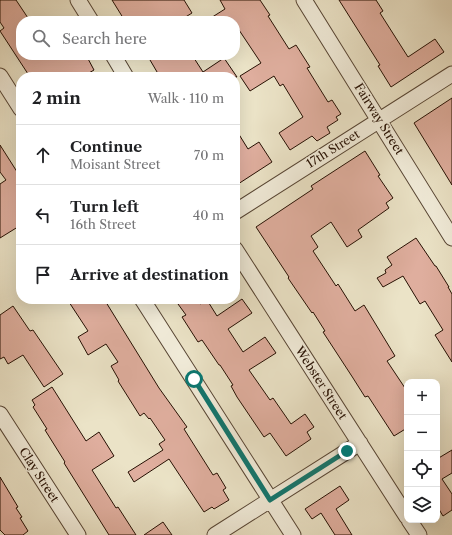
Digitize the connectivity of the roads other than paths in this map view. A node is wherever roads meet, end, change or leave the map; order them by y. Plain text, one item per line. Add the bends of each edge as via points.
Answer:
1 (78, 0) edge
2 (304, 0) edge
3 (88, 16) edge
4 (116, 60) edge
5 (123, 72) edge
6 (452, 74) edge
7 (0, 76) edge
8 (16, 100) edge
9 (380, 120) junction
10 (240, 209) edge
11 (452, 238) edge
12 (240, 257) edge
13 (145, 304) edge
14 (0, 414) edge
15 (360, 442) junction
16 (270, 500) junction
17 (404, 512) edge
18 (411, 523) edge
19 (78, 535) edge
20 (215, 535) edge
21 (293, 535) edge
22 (418, 535) edge

1 - 3 street
2 - 9 street, Fairway Street
4 - 5 street
6 - 9 street, 17th Street
7 - 8 street
9 - 10 street, 17th Street
9 - 11 street, Fairway Street
12 - 15 street, Webster Street
13 - 16 street
14 - 19 street, Clay Street
15 - 16 street
15 - 17 street, Webster Street
16 - 20 street
16 - 21 street
18 - 22 street

